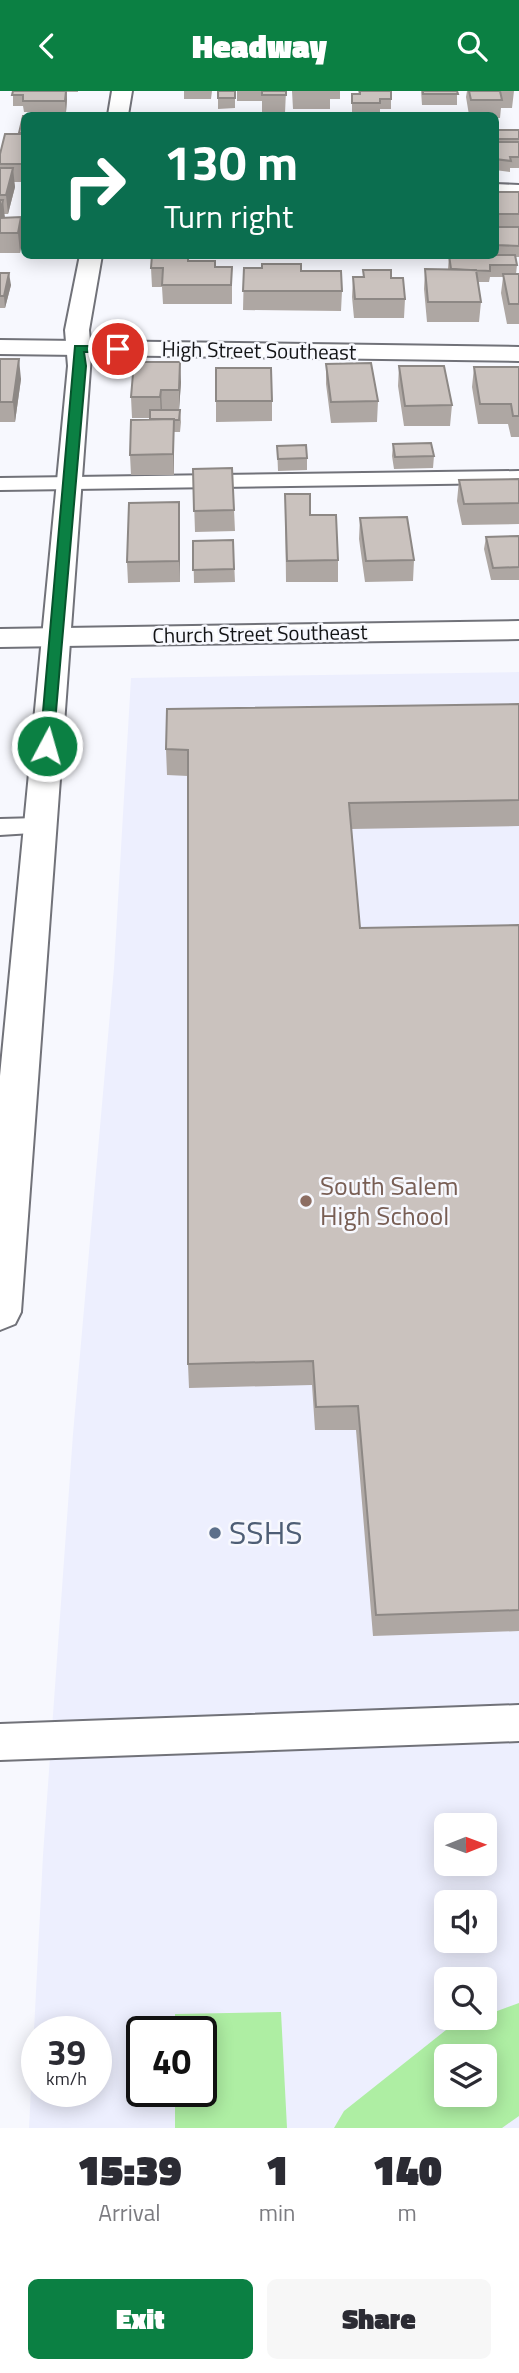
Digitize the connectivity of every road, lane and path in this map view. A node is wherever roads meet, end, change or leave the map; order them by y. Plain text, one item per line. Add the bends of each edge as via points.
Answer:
1 (122, 91) edge
2 (118, 112) edge
3 (499, 190) edge
4 (519, 191) edge
5 (90, 259) edge
6 (0, 347) edge
7 (79, 348) junction
8 (519, 354) edge
9 (519, 477) edge
10 (70, 483) junction
11 (0, 484) edge
12 (519, 630) edge
13 (0, 638) edge
14 (57, 638) junction
15 (0, 827) edge
16 (39, 827) junction
17 (10, 1058) edge
18 (0, 1312) edge
19 (519, 1723) edge
20 (0, 1742) edge

1 - 2 street
3 - 4 street
5 - 7 street via 76,330
6 - 7 street, High Street Southeast
7 - 8 street, High Street Southeast
7 - 10 street
9 - 10 lane
10 - 11 lane
10 - 14 street
12 - 14 street, Church Street Southeast
13 - 14 street, Church Street Southeast
14 - 16 street
15 - 16 lane
16 - 17 street
17 - 18 street
19 - 20 lane

